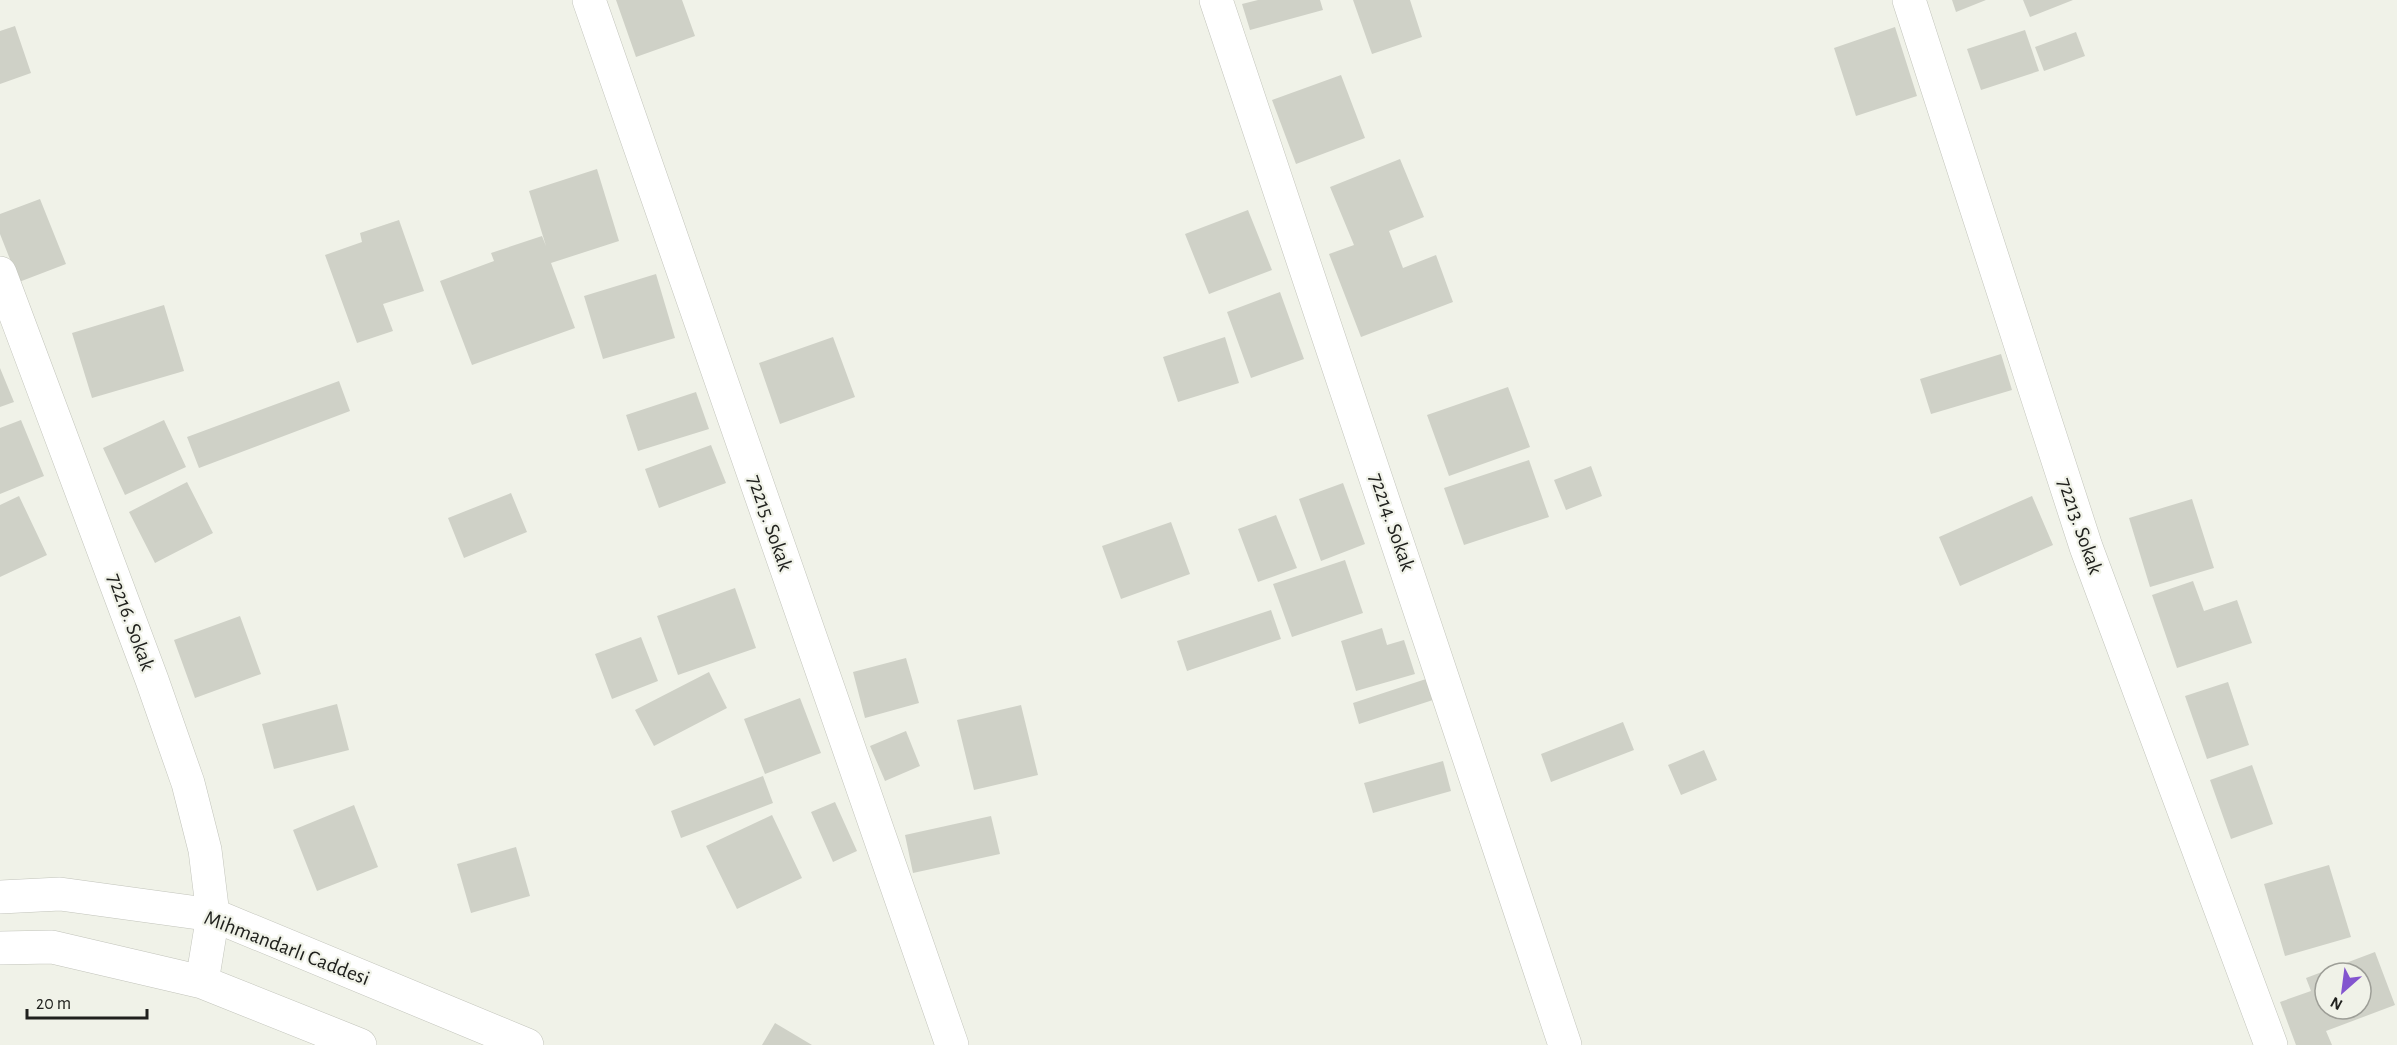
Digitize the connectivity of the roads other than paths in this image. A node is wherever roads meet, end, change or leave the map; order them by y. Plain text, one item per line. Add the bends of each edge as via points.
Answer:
1 (589, 0) edge
2 (1216, 0) edge
3 (1909, 0) edge
4 (0, 273) edge
5 (0, 897) edge
6 (213, 915) junction
7 (0, 948) edge
8 (202, 982) junction
9 (360, 1045) edge
10 (526, 1045) edge
11 (952, 1045) edge
12 (1565, 1045) edge
13 (2271, 1045) edge

1 - 11 street, 72215. Sokak
2 - 12 street, 72214. Sokak
3 - 13 street, 72213. Sokak via 2086,548
4 - 6 street, 72216. Sokak via 188,783 205,850
5 - 6 street, Mihmandarlı Caddesi via 60,894
6 - 8 street, 72216. Sokak
6 - 10 street, Mihmandarlı Caddesi
7 - 8 street via 52,947
8 - 9 street

